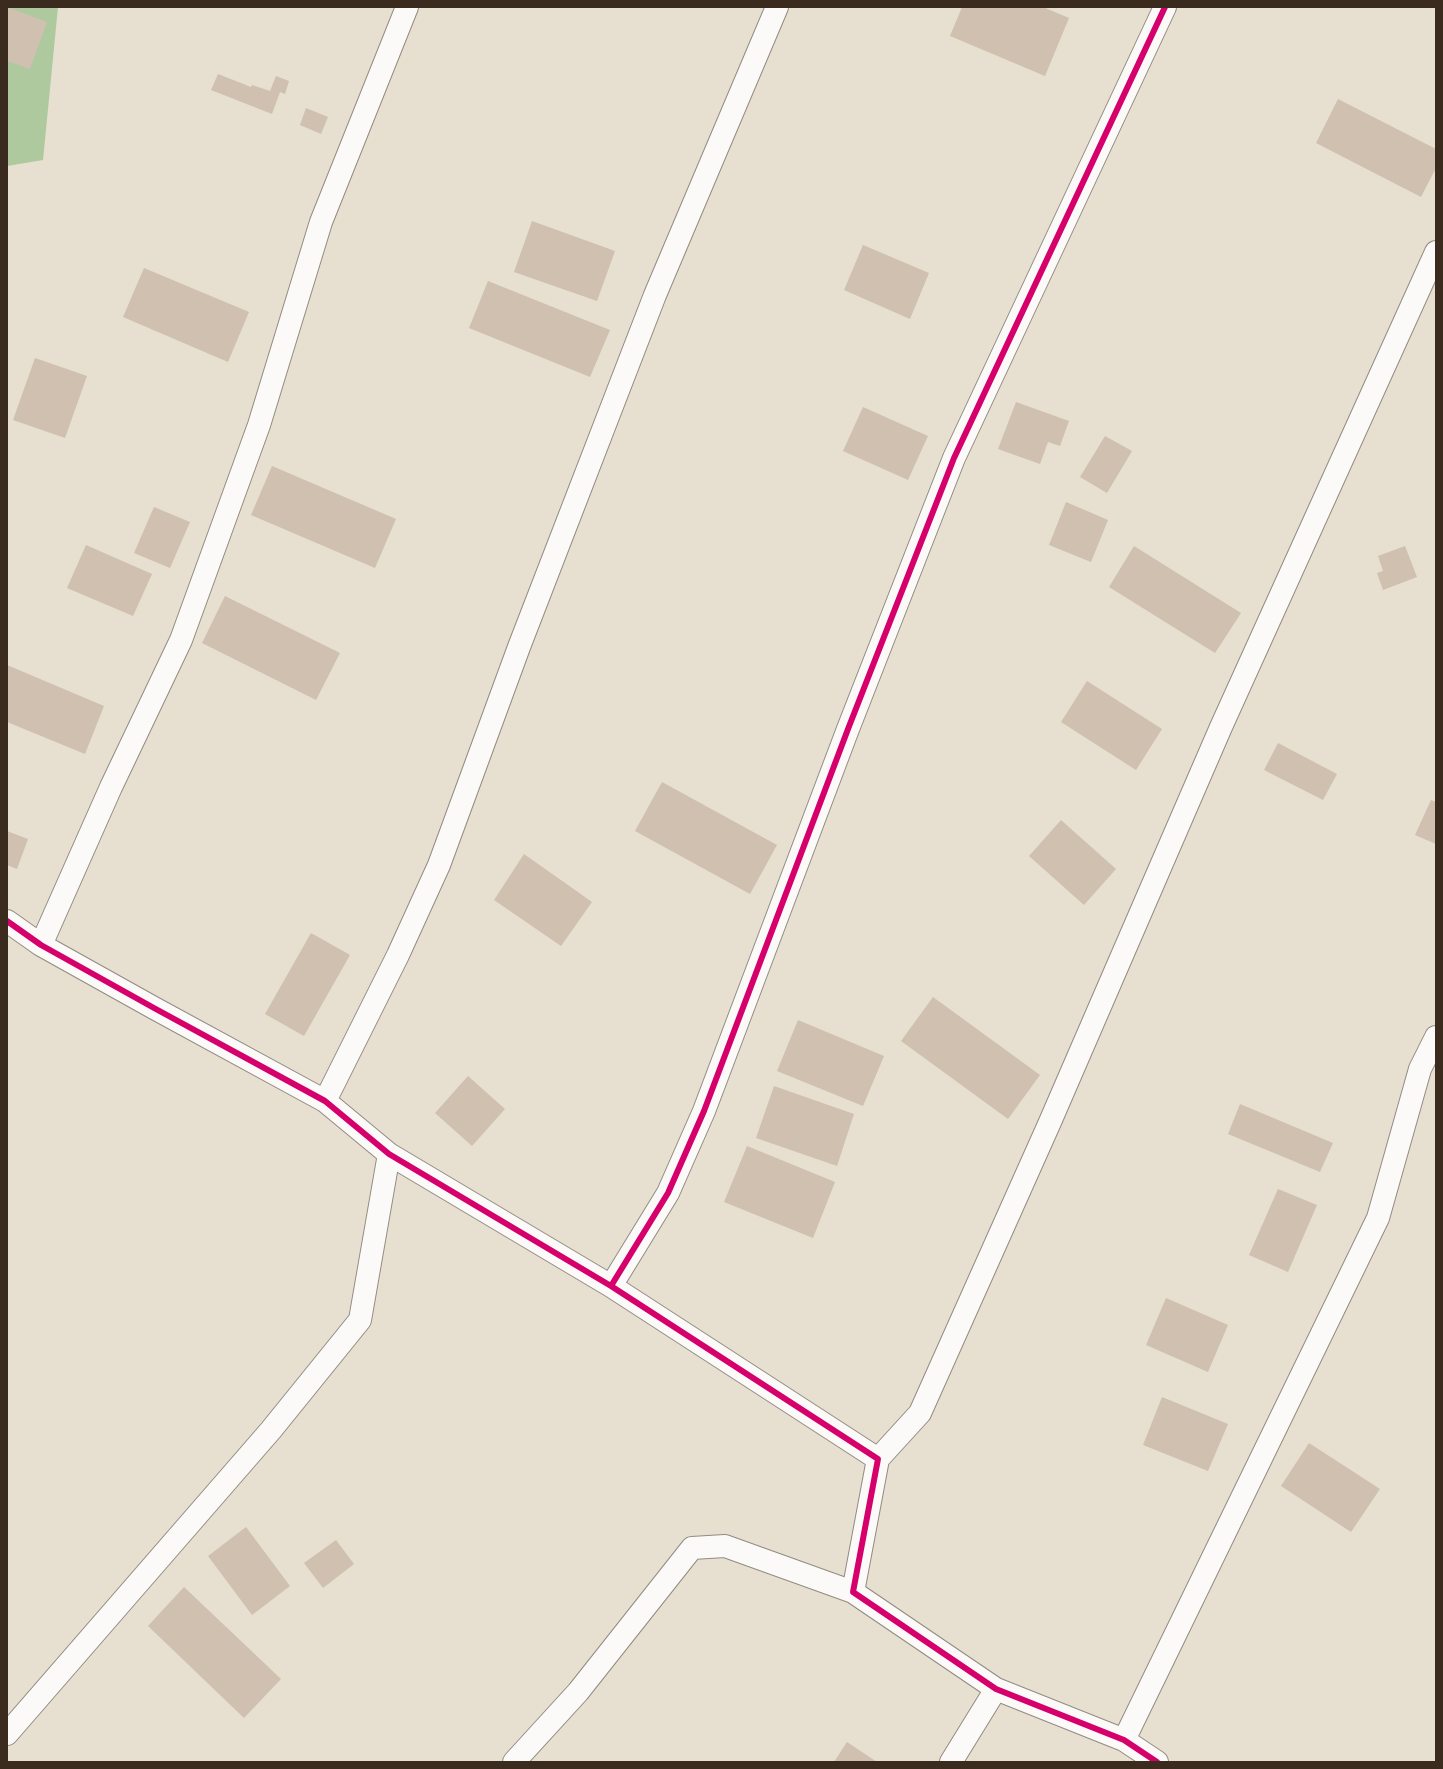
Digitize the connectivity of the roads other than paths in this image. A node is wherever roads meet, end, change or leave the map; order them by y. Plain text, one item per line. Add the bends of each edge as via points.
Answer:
1 (407, 7) edge
2 (777, 7) edge
3 (1165, 7) edge
4 (1436, 252) edge
5 (7, 921) edge
6 (41, 944) junction
7 (1436, 1037) edge
8 (325, 1100) junction
9 (389, 1154) junction
10 (611, 1286) junction
11 (878, 1459) junction
12 (853, 1592) junction
13 (996, 1688) junction
14 (7, 1734) edge
15 (1124, 1740) junction
16 (514, 1762) edge
17 (951, 1762) edge
18 (1157, 1762) edge

1 - 6 street via 321,222 259,425 181,640 111,787
2 - 8 street via 652,302 518,647 439,865 398,955
3 - 10 street via 954,458 848,729 704,1112 668,1193
4 - 11 street via 1221,727 920,1413
5 - 6 street
6 - 8 street
7 - 15 street via 1420,1069 1378,1218
8 - 9 street
9 - 10 street
9 - 14 street via 360,1320 271,1430
10 - 11 street
11 - 12 street
12 - 13 street
12 - 16 street via 725,1546 692,1548 578,1692
13 - 15 street
13 - 17 street
15 - 18 street

